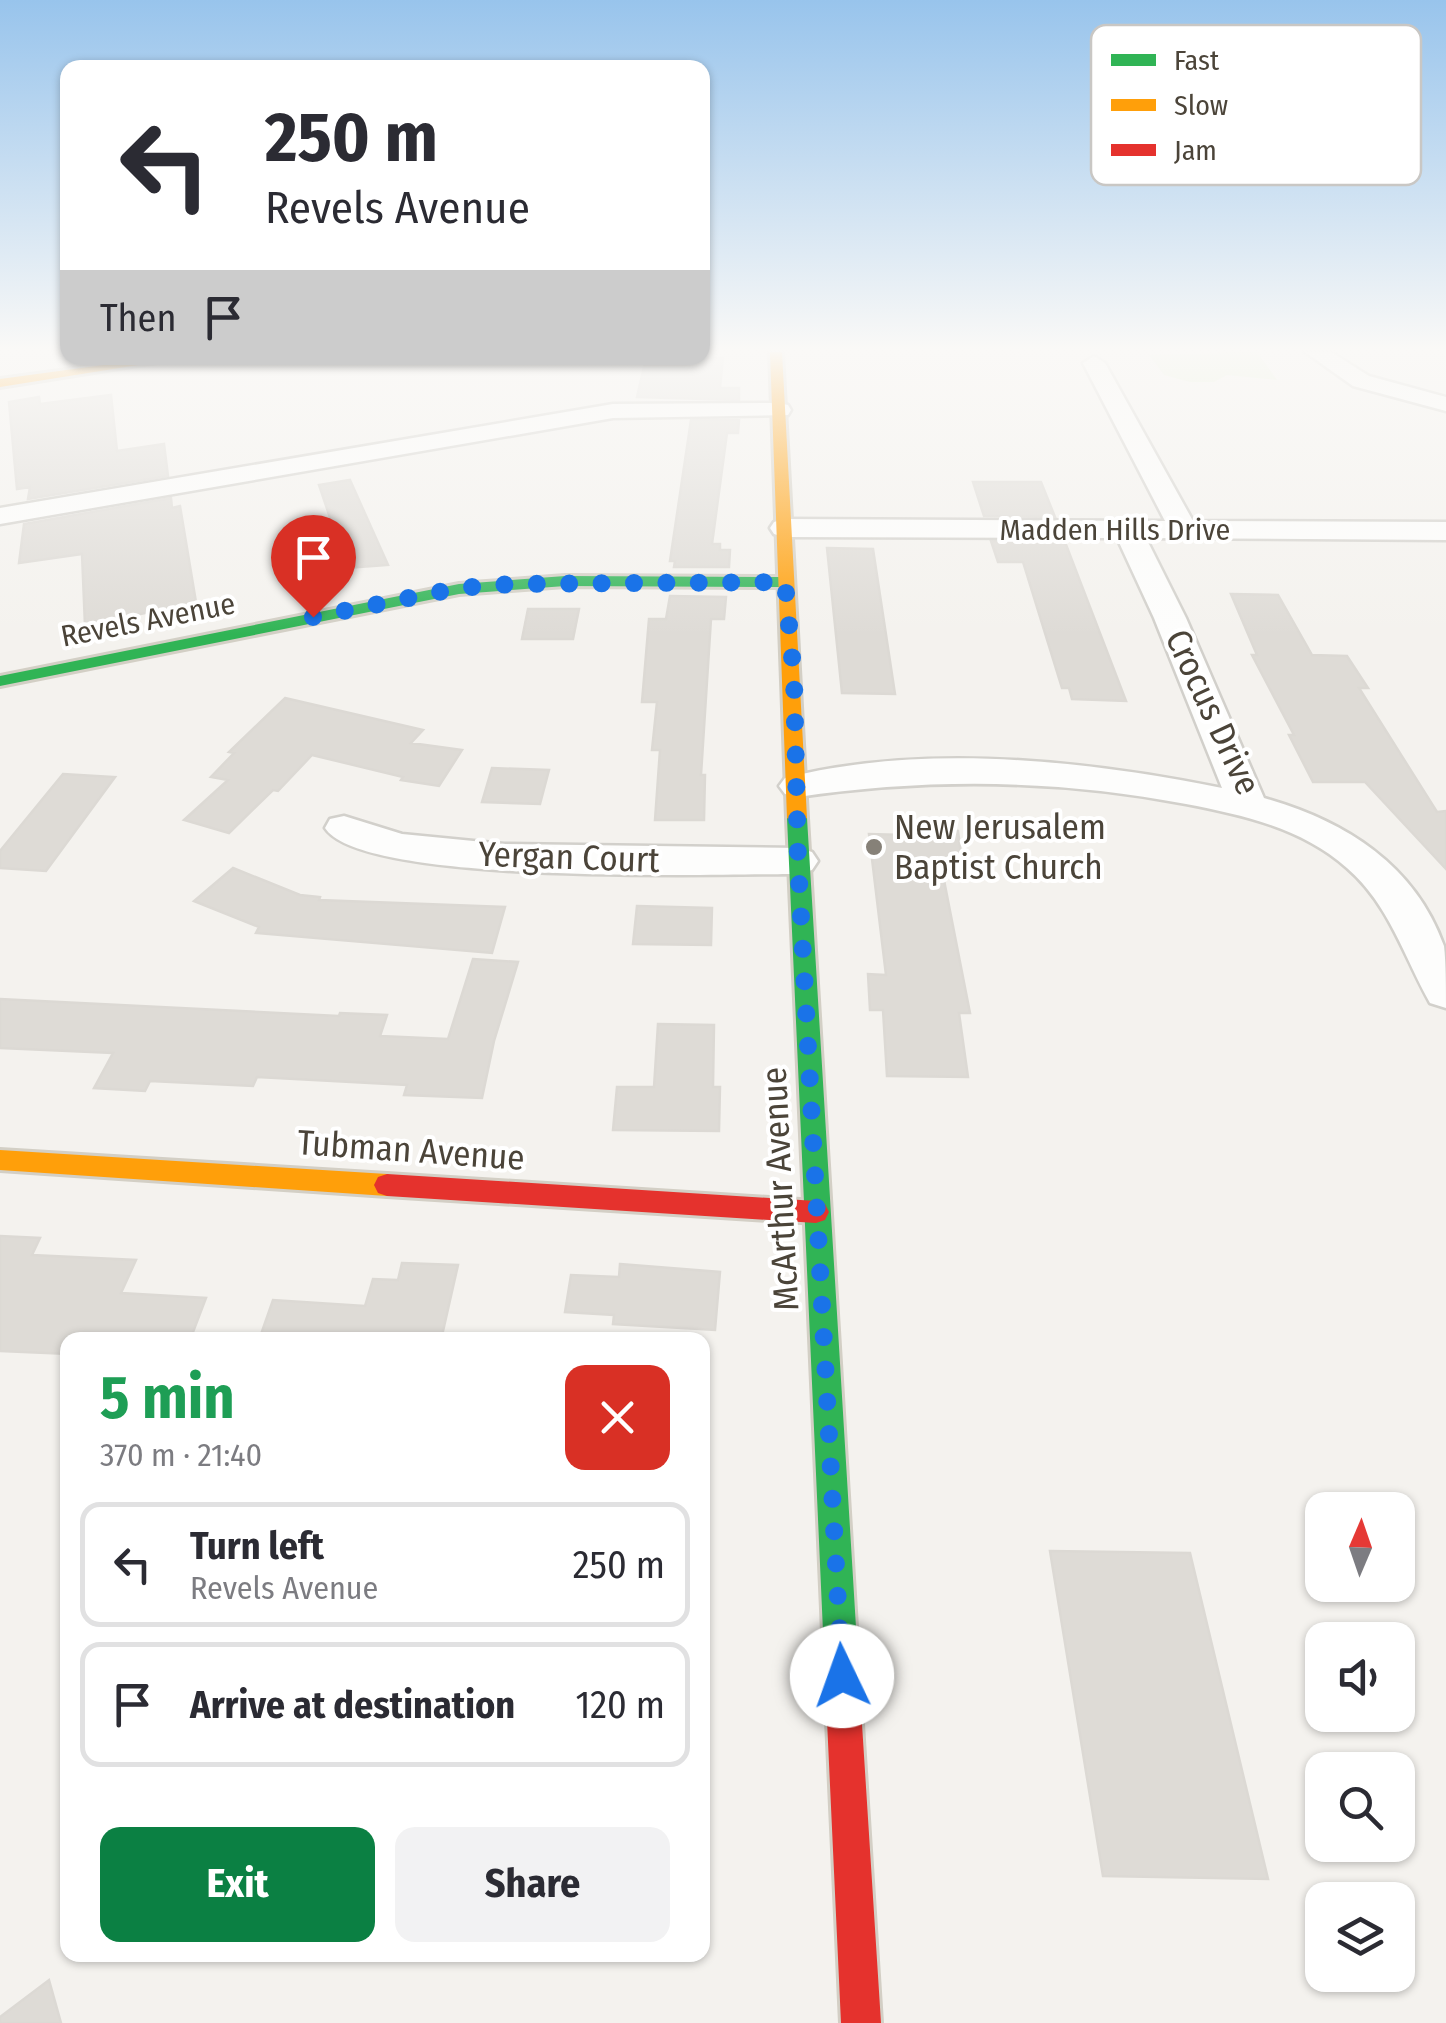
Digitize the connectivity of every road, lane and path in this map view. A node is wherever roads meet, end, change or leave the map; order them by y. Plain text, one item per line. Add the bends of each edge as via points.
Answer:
1 (406, 446) edge
2 (780, 446) edge
3 (1139, 446) edge
4 (0, 516) edge
5 (784, 528) junction
6 (1184, 530) junction
7 (1128, 531) junction
8 (1446, 532) edge
9 (785, 582) junction
10 (0, 681) edge
11 (798, 786) junction
12 (1248, 805) junction
13 (344, 828) dead end
14 (798, 861) junction
15 (1446, 992) edge
16 (0, 1160) edge
17 (816, 1212) junction
18 (861, 2023) edge

1 - 4 street
2 - 5 street, McArthur Avenue
3 - 6 street
5 - 7 street, Madden Hills Drive
5 - 9 street, McArthur Avenue
6 - 7 street, Madden Hills Drive
6 - 8 street, Madden Hills Drive
7 - 12 street, Crocus Drive
9 - 10 street, Revels Avenue via 459,588
9 - 11 street, McArthur Avenue
11 - 12 street via 906,770 1014,768 1100,776
11 - 14 street, McArthur Avenue
12 - 15 street, Crocus Drive via 1313,825 1381,878
13 - 14 street, Yergan Court via 392,846 496,857
14 - 17 street, McArthur Avenue
16 - 17 street, Tubman Avenue
17 - 18 street, McArthur Avenue

